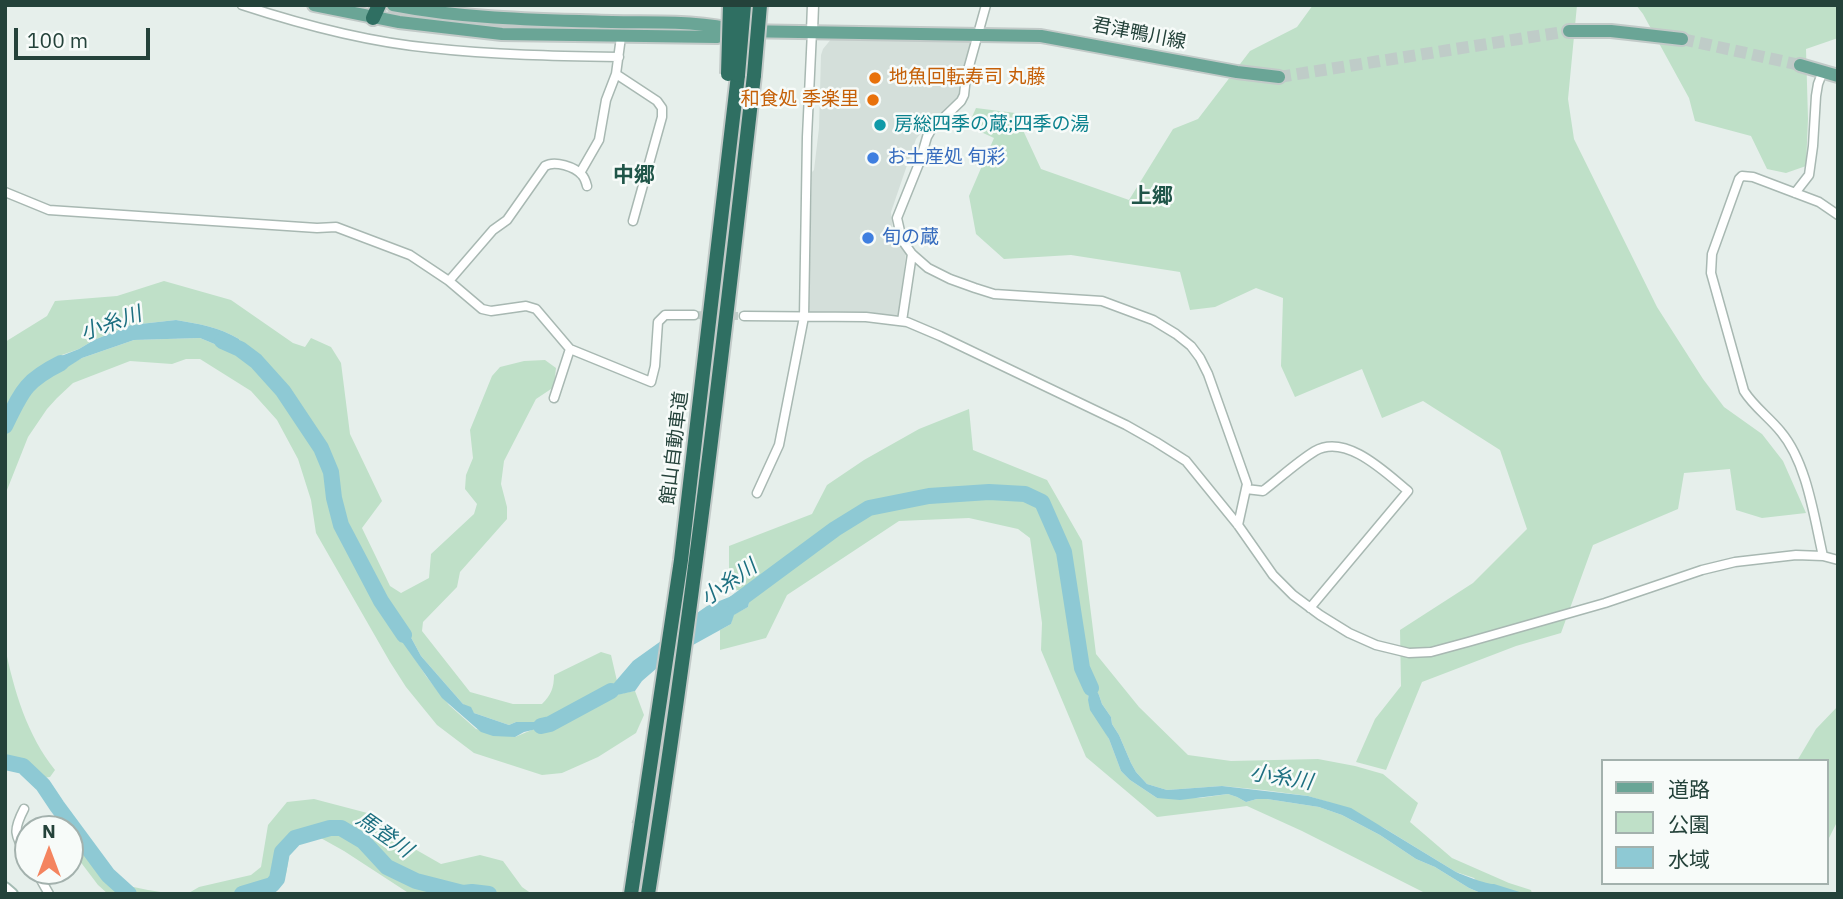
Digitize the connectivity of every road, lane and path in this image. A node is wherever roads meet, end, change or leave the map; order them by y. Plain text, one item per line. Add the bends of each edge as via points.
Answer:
1 (242, 5) edge
2 (314, 5) edge
3 (393, 5) edge
4 (730, 5) edge
5 (744, 5) edge
6 (760, 5) edge
7 (813, 5) edge
8 (986, 5) edge
9 (374, 9) edge
10 (739, 31) junction
11 (813, 31) junction
12 (1569, 31) tunnel mouth
13 (979, 34) junction
14 (621, 37) junction
15 (1682, 39) tunnel mouth
16 (619, 57) junction
17 (1800, 65) tunnel mouth
18 (1823, 71) junction
19 (616, 74) junction
20 (733, 75) junction
21 (1838, 76) edge
22 (1279, 77) tunnel mouth
23 (580, 173) junction
24 (587, 186) dead end
25 (5, 192) edge
26 (1795, 193) junction
27 (1838, 215) edge
28 (633, 221) dead end
29 (912, 254) junction
30 (449, 281) junction
31 (694, 315) tunnel mouth
32 (744, 316) tunnel mouth
33 (804, 317) junction
34 (902, 321) junction
35 (570, 349) junction
36 (554, 398) dead end
37 (1246, 489) junction
38 (757, 493) dead end
39 (1238, 525) junction
40 (1823, 556) junction
41 (688, 560) junction
42 (1838, 560) edge
43 (1310, 608) junction
44 (24, 809) dead end
45 (22, 815) edge
46 (5, 888) edge
47 (12, 894) edge
48 (631, 894) edge
49 (648, 894) edge

1 - 16 street via 298,23 428,48
2 - 9 main road, 君津鴨川線
3 - 10 main road, 君津鴨川線 via 480,17 705,24
4 - 20 highway, bridge
5 - 20 highway, bridge
6 - 41 highway, 館山自動車道, bridge via 721,368
7 - 11 street
8 - 13 street
9 - 14 main road, 君津鴨川線 via 502,34
10 - 11 main road, 君津鴨川線
10 - 14 main road, 君津鴨川線 via 717,37
11 - 13 main road, 君津鴨川線
11 - 33 street
12 - 15 main road
13 - 22 main road, 君津鴨川線 via 1041,36
13 - 29 street via 961,102 927,136 897,218 902,240
14 - 16 street
16 - 19 street
17 - 18 main road
18 - 21 main road
18 - 26 street via 1808,175
19 - 23 street via 599,141
19 - 28 street via 662,108
20 - 41 highway, 館山自動車道
23 - 24 street
23 - 30 street via 560,164 545,166 507,220
25 - 30 street via 48,210 336,228 410,255
26 - 27 street
26 - 40 street via 1742,176 1712,254 1711,273 1744,391 1782,432 1796,455
29 - 34 street
29 - 37 street via 950,279 994,294 1102,301 1176,334 1191,346 1208,374
30 - 35 street via 482,309 536,309
31 - 35 street via 665,315 658,322 651,382
32 - 33 street
33 - 34 street
33 - 38 street via 779,445
34 - 39 street via 1156,442 1186,461
35 - 36 street
37 - 39 street
37 - 43 street via 1264,491 1317,450 1333,446 1364,455 1408,491
39 - 43 street via 1273,575
40 - 42 street
40 - 43 street via 1797,555 1713,567 1431,652 1409,653 1376,645
41 - 48 highway, 館山自動車道 via 652,749
41 - 49 highway, 館山自動車道 via 669,749
44 - 45 street
46 - 47 main road

